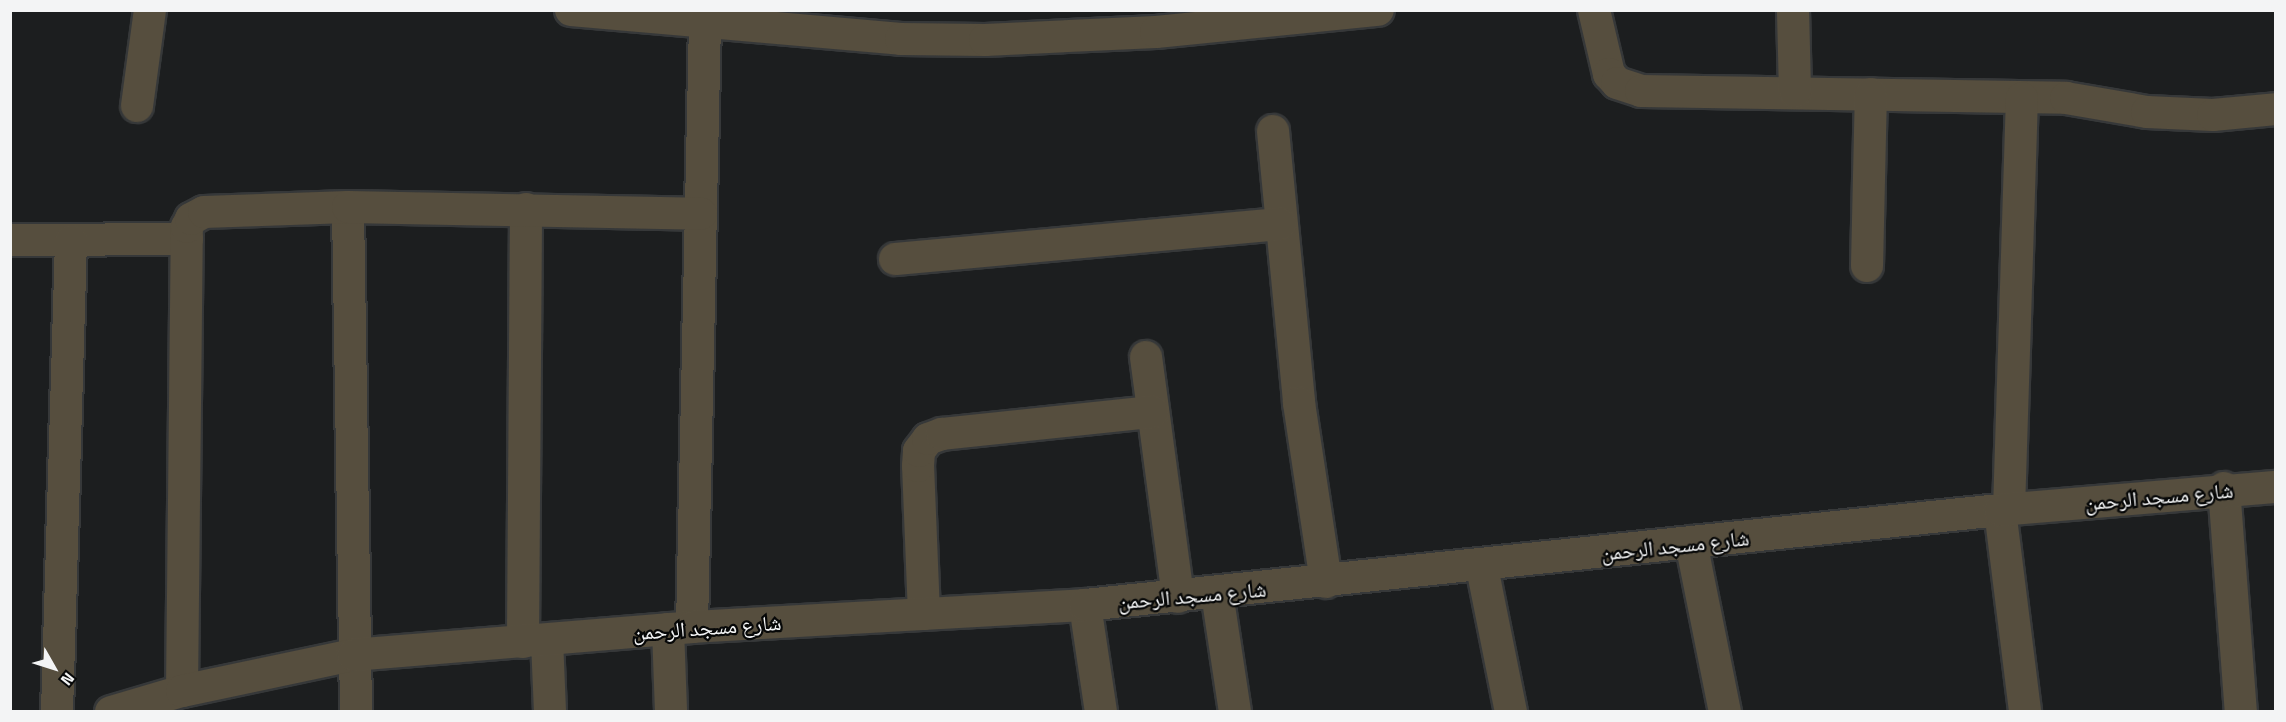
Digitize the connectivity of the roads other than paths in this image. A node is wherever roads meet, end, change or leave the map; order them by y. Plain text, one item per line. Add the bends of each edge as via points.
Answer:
1 (150, 10) edge
2 (571, 10) edge
3 (1378, 10) edge
4 (1593, 10) edge
5 (1793, 10) edge
6 (1251, 17) edge
7 (705, 22) junction
8 (1795, 92) junction
9 (1871, 94) junction
10 (2022, 98) junction
11 (137, 106) dead end
12 (2276, 109) edge
13 (1273, 131) dead end
14 (348, 207) junction
15 (526, 209) junction
16 (701, 214) junction
17 (1280, 224) junction
18 (187, 239) junction
19 (10, 240) edge
20 (71, 241) junction
21 (895, 259) dead end
22 (1867, 266) dead end
23 (1146, 357) dead end
24 (1154, 412) junction
25 (2276, 487) edge
26 (2224, 489) junction
27 (2004, 510) junction
28 (1691, 542) junction
29 (1482, 567) junction
30 (1326, 582) junction
31 (1217, 594) junction
32 (1178, 597) junction
33 (1085, 605) junction
34 (924, 614) junction
35 (680, 628) junction
36 (535, 641) junction
37 (353, 655) junction
38 (182, 691) junction
39 (57, 711) edge
40 (111, 711) edge
41 (356, 711) edge
42 (550, 711) edge
43 (671, 711) edge
44 (1101, 711) edge
45 (1235, 711) edge
46 (1511, 711) edge
47 (1725, 711) edge
48 (2025, 711) edge
49 (2241, 711) edge

1 - 11 street
2 - 7 street
3 - 6 street
4 - 8 street via 1609,74 1629,89
5 - 8 street
6 - 7 street via 1060,39 986,40 901,39
7 - 16 street
8 - 9 street
9 - 10 street
9 - 22 street
10 - 12 street via 2066,98 2147,112 2213,115
10 - 27 street
13 - 17 street
14 - 15 street
14 - 18 street via 204,212 191,219
14 - 37 street
15 - 16 street
15 - 36 street
16 - 35 street
17 - 21 street
17 - 30 street via 1299,403
18 - 20 street
18 - 38 street
19 - 20 street
20 - 39 street
23 - 24 street
24 - 32 street
24 - 34 street via 942,434 928,439 919,451 918,466
25 - 26 street, شارع مسجد الرحمن
26 - 27 street, شارع مسجد الرحمن
26 - 49 street
27 - 28 street, شارع مسجد الرحمن
27 - 48 street
28 - 29 street, شارع مسجد الرحمن
28 - 47 street
29 - 30 street, شارع مسجد الرحمن
29 - 46 street
30 - 31 street, شارع مسجد الرحمن
31 - 32 street, شارع مسجد الرحمن
31 - 45 street
32 - 33 street, شارع مسجد الرحمن
33 - 34 street, شارع مسجد الرحمن
33 - 44 street
34 - 35 street, شارع مسجد الرحمن
35 - 36 street, شارع مسجد الرحمن
35 - 43 street
36 - 37 street, شارع مسجد الرحمن
36 - 42 street
37 - 38 street, شارع مسجد الرحمن
37 - 41 street
38 - 40 street, شارع مسجد الرحمن

